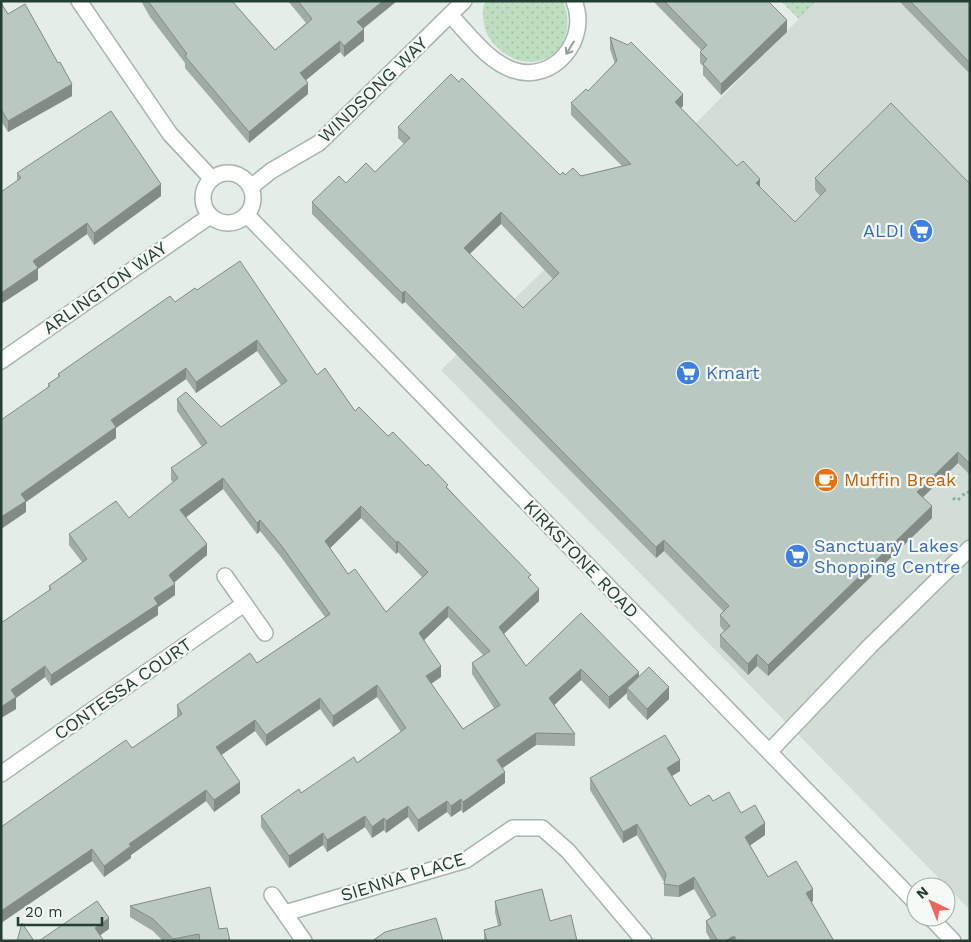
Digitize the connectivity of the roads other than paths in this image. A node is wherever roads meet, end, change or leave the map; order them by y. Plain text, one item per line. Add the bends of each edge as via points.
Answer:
1 (79, 1) edge
2 (464, 1) edge
3 (574, 1) edge
4 (450, 15) junction
5 (212, 179) junction
6 (250, 187) junction
7 (247, 215) junction
8 (210, 216) junction
9 (1, 361) edge
10 (970, 548) edge
11 (225, 576) dead end
12 (244, 604) junction
13 (265, 633) dead end
14 (769, 752) junction
15 (1, 774) edge
16 (906, 893) edge
17 (272, 895) dead end
18 (285, 913) junction
19 (940, 927) edge
20 (304, 941) edge
21 (644, 941) edge
22 (953, 941) edge

1 - 5 street via 170,134
2 - 4 street, WINDSONG WAY
3 -> 4 street via 579,20 569,52 547,68 534,72 515,71 493,60
4 - 6 street, WINDSONG WAY via 319,143
5 - 6 street via 233,173
5 - 8 street via 203,192 205,209
6 - 7 street via 252,204
7 - 8 street via 232,223 216,221
7 - 14 street, KIRKSTONE ROAD
8 - 9 street, ARLINGTON WAY
10 - 14 street
11 - 12 street
12 - 13 street
12 - 15 street, CONTESSA COURT
14 - 16 street, KIRKSTONE ROAD
17 - 18 street
18 - 20 street
18 - 21 street, SIENNA PLACE via 466,860 513,828 542,828 568,852
19 - 22 street

